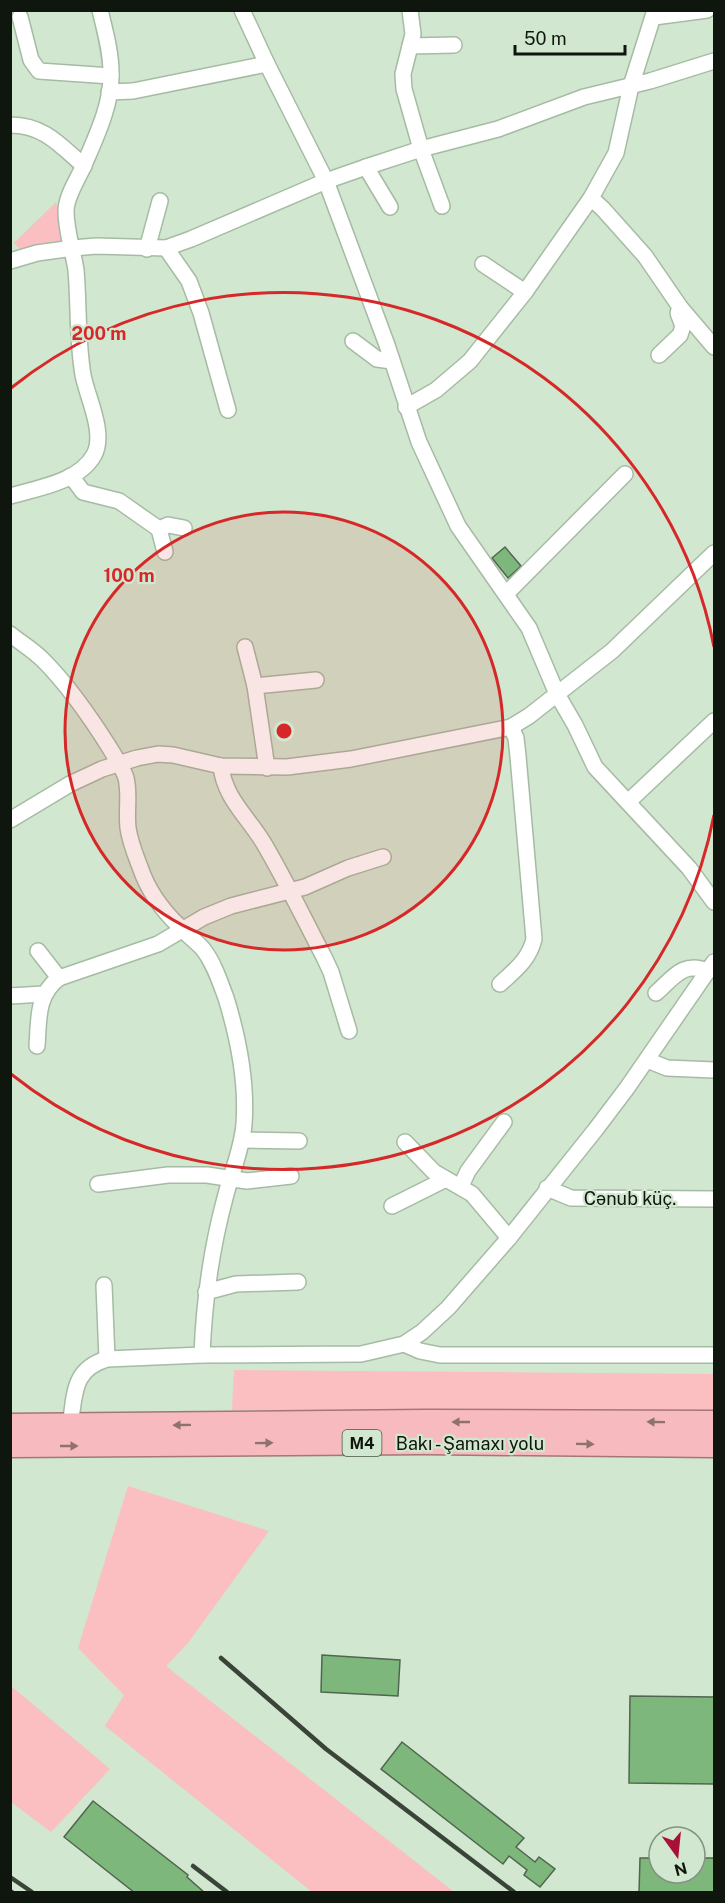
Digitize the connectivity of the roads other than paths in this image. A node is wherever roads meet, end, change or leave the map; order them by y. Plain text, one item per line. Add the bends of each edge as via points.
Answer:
1 (100, 10) edge
2 (243, 10) edge
3 (410, 10) edge
4 (707, 10) edge
5 (655, 14) edge
6 (20, 17) dead end
7 (454, 45) dead end
8 (410, 46) junction
9 (714, 61) edge
10 (267, 64) junction
11 (111, 76) junction
12 (631, 86) junction
13 (109, 92) junction
14 (10, 125) edge
15 (421, 149) junction
16 (84, 166) junction
17 (366, 167) junction
18 (326, 181) junction
19 (591, 198) junction
20 (160, 201) dead end
21 (442, 206) dead end
22 (390, 207) dead end
23 (73, 248) junction
24 (166, 248) junction
25 (147, 249) junction
26 (12, 257) edge
27 (483, 264) dead end
28 (525, 292) junction
29 (680, 307) junction
30 (353, 341) dead end
31 (714, 347) edge
32 (659, 355) dead end
33 (392, 361) junction
34 (406, 407) junction
35 (228, 410) dead end
36 (625, 474) dead end
37 (71, 476) junction
38 (10, 496) edge
39 (183, 528) dead end
40 (159, 529) junction
41 (165, 552) dead end
42 (714, 553) edge
43 (506, 594) junction
44 (10, 634) edge
45 (245, 647) dead end
46 (316, 680) dead end
47 (255, 686) junction
48 (556, 694) junction
49 (714, 721) edge
50 (511, 727) junction
51 (120, 764) junction
52 (220, 766) junction
53 (267, 768) junction
54 (628, 802) junction
55 (10, 820) edge
56 (383, 857) dead end
57 (289, 892) junction
58 (712, 892) edge
59 (182, 929) junction
60 (38, 951) dead end
61 (711, 967) edge
62 (59, 978) junction
63 (500, 984) dead end
64 (656, 993) dead end
65 (44, 994) junction
66 (10, 996) edge
67 (349, 1031) dead end
68 (37, 1046) dead end
69 (647, 1060) junction
70 (714, 1071) edge
71 (504, 1122) dead end
72 (242, 1140) junction
73 (299, 1141) dead end
74 (405, 1142) dead end
75 (291, 1176) dead end
76 (446, 1179) junction
77 (231, 1180) junction
78 (98, 1184) dead end
79 (461, 1186) junction
80 (547, 1188) junction
81 (714, 1198) edge
82 (392, 1206) dead end
83 (509, 1238) junction
84 (298, 1282) dead end
85 (104, 1285) dead end
86 (206, 1292) junction
87 (404, 1344) junction
88 (202, 1355) junction
89 (714, 1355) edge
90 (107, 1359) junction
91 (714, 1423) edge
92 (10, 1426) edge
93 (70, 1426) junction
94 (10, 1445) edge
95 (714, 1445) edge

1 - 11 street
2 - 10 street
3 - 8 street
4 - 5 street
5 - 12 street
6 - 11 street via 31,60 39,71
7 - 8 street
8 - 15 street via 403,74 404,89
9 - 12 street
10 - 13 street via 133,91
10 - 18 street
11 - 13 street
12 - 15 street
12 - 19 street via 616,153
13 - 16 street
14 - 16 street via 27,125 42,131
15 - 17 street
15 - 21 street
16 - 23 street via 66,205
17 - 18 street
17 - 22 street
18 - 24 street
18 - 33 street
19 - 28 street
19 - 29 street via 645,256
20 - 25 street
23 - 25 street
23 - 26 street
23 - 37 street via 83,374 97,424 98,444 87,464
24 - 25 street
24 - 35 street via 189,281
27 - 28 street
28 - 34 street via 455,375
29 - 31 street
29 - 32 street via 680,335
30 - 33 street via 377,359
33 - 34 street
34 - 43 street via 432,474 458,526
36 - 43 street
37 - 38 street
37 - 40 street via 83,492 119,501
39 - 40 street via 168,525
40 - 41 street
42 - 48 street via 612,651
43 - 48 street via 529,628
44 - 51 street via 51,669
45 - 47 street
46 - 47 street
47 - 53 street
48 - 50 street
48 - 54 street via 595,767
49 - 54 street
50 - 53 street via 351,759
50 - 63 street via 518,756 534,939 525,962
51 - 52 street via 158,754
51 - 55 street via 70,784
51 - 59 street via 128,789 128,828 141,872 160,906
52 - 53 street
52 - 57 street via 227,793 262,842
54 - 58 street
56 - 57 street
57 - 59 street via 231,906
57 - 67 street via 331,972
59 - 62 street via 141,951
59 - 72 street via 209,958 225,998 243,1079
60 - 62 street
61 - 64 street via 681,971
61 - 69 street
62 - 65 street
65 - 66 street
65 - 68 street
69 - 70 street via 668,1068
69 - 80 street
71 - 79 street
72 - 73 street
72 - 77 street
74 - 76 street
75 - 77 street via 263,1181
76 - 79 street
76 - 82 street
77 - 78 street via 207,1175 168,1175
77 - 86 street
79 - 83 street
80 - 81 street, Cənub küç. via 572,1198
80 - 83 street
83 - 87 street via 448,1308
84 - 86 street via 236,1284
85 - 90 street
86 - 88 street
87 - 88 street via 361,1354
87 - 89 street via 420,1352 440,1354
88 - 90 street
90 - 93 street via 87,1368 80,1377
91 -> 93 highway, Bakı - Şamaxı yolu / M4
92 - 93 highway, Bakı - Şamaxı yolu / M4
94 -> 95 highway, Bakı - Şamaxı yolu / M4

